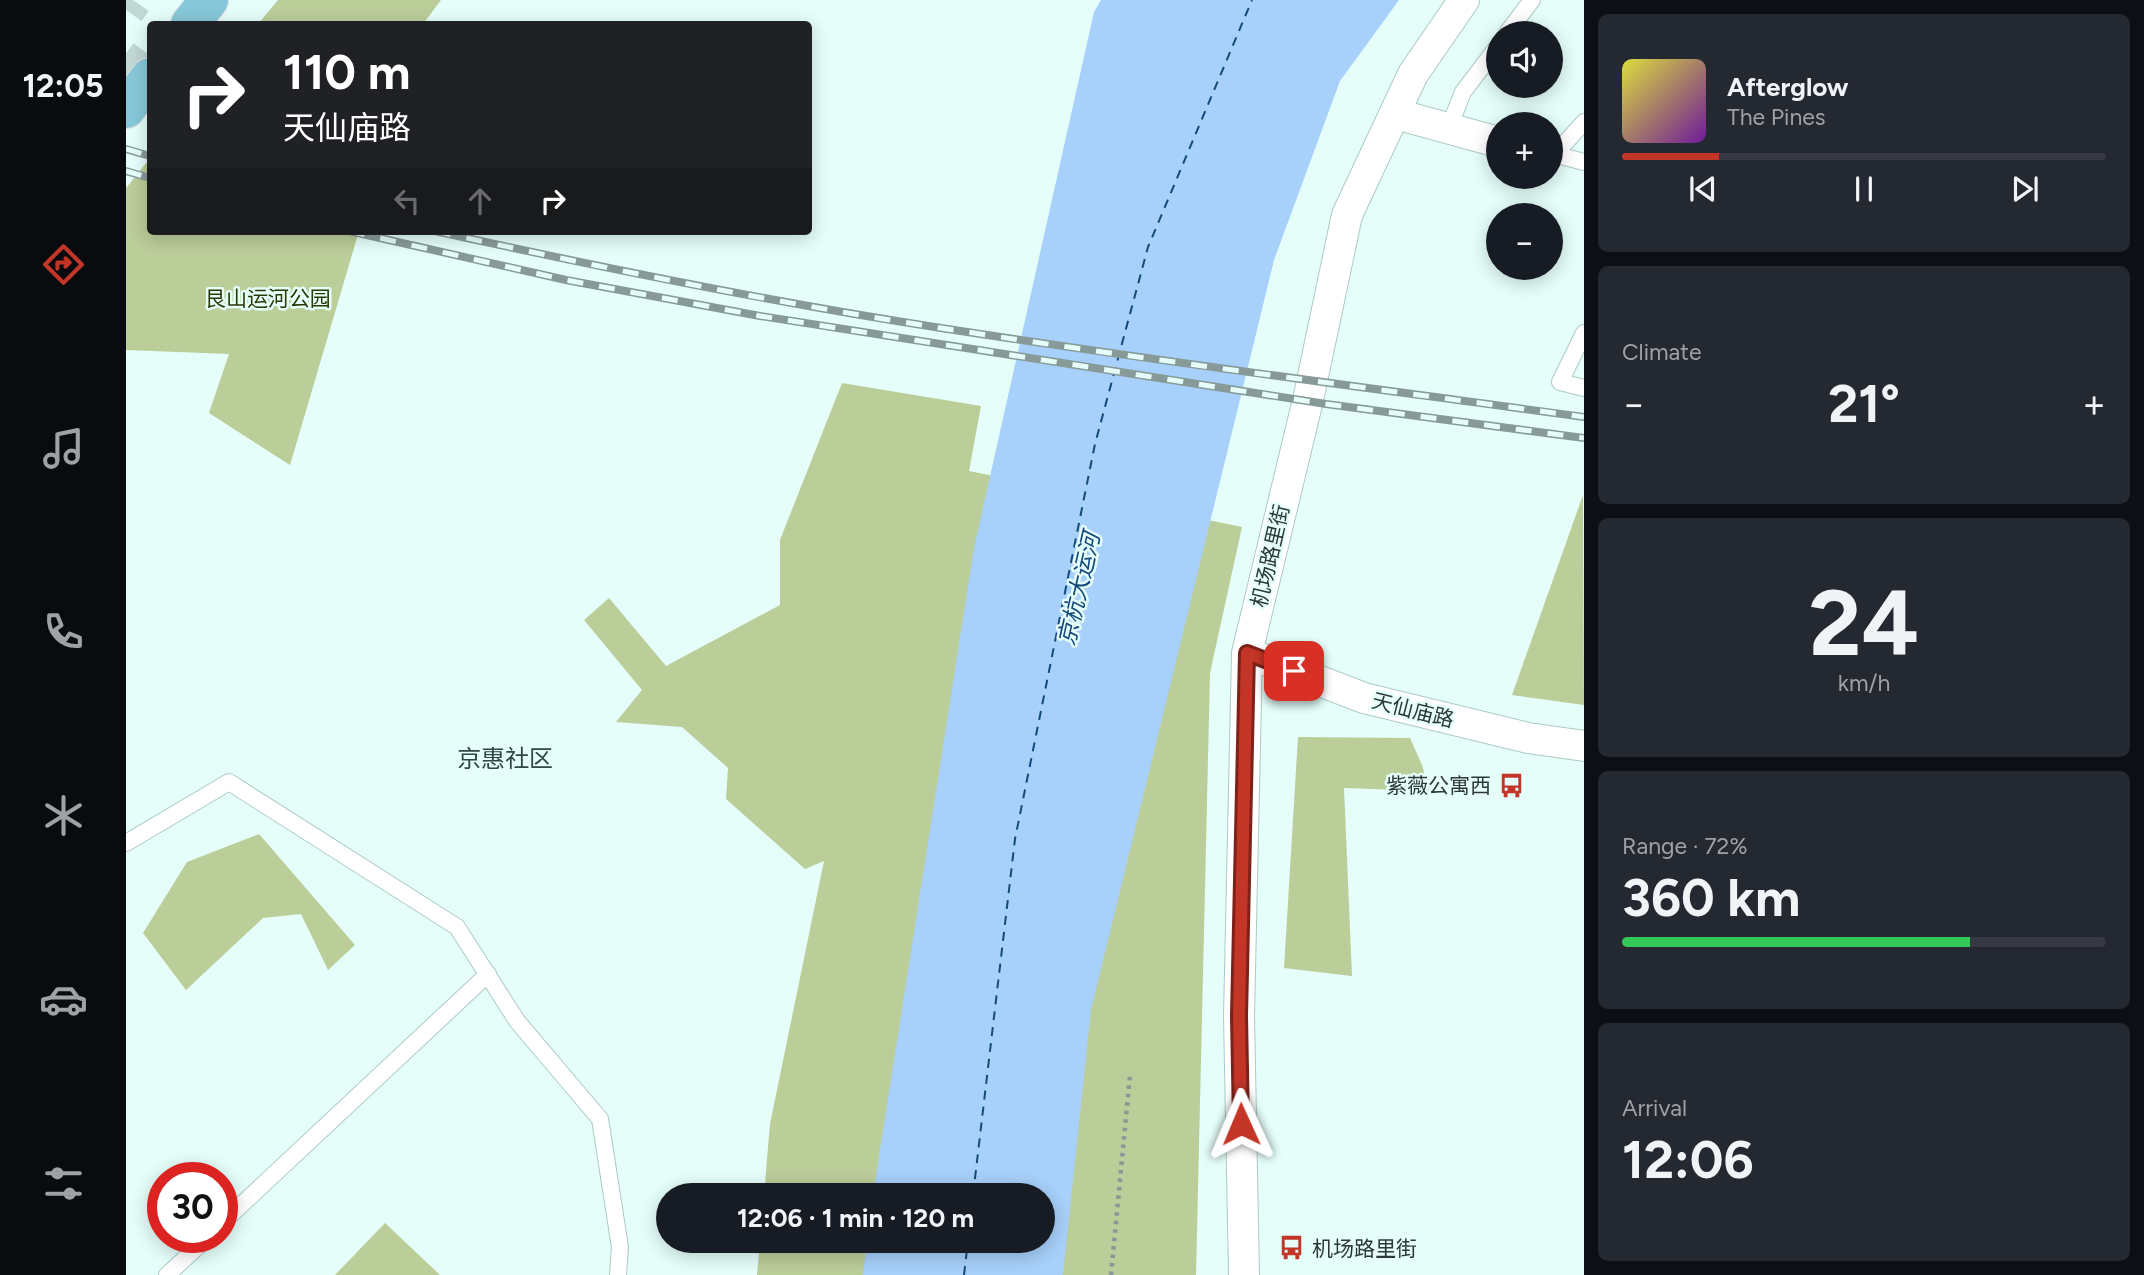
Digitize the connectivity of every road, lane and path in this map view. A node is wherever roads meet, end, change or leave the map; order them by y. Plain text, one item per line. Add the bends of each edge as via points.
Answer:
1 (209, 0) edge
2 (1464, 0) edge
3 (1532, 0) edge
4 (192, 21) edge
5 (1516, 21) edge
6 (1486, 62) edge
7 (147, 81) edge
8 (126, 109) edge
9 (1396, 114) junction
10 (1584, 122) edge
11 (1448, 130) junction
12 (1486, 139) edge
13 (1563, 144) edge
14 (1563, 157) edge
15 (1584, 162) edge
16 (1584, 334) edge
17 (1584, 388) edge
18 (1247, 653) junction
19 (1584, 746) edge
20 (126, 843) edge
21 (488, 974) junction
22 (1130, 1075) dead end
23 (238, 1208) edge
24 (191, 1253) edge
25 (167, 1275) edge
26 (618, 1275) edge
27 (1111, 1275) edge
28 (1244, 1275) edge

1 - 4 main road
2 - 9 street, 机场路里街 via 1413,74
3 - 5 lane
6 - 11 lane via 1463,92
7 - 8 main road
9 - 11 street
9 - 18 street, 机场路里街 via 1347,215
10 - 13 lane
11 - 12 street
14 - 15 lane
16 - 17 lane via 1560,382
18 - 19 street, 天仙庙路 via 1364,698 1528,738
18 - 28 street, 机场路里街 via 1239,1016
20 - 21 lane via 229,782 457,927
21 - 23 lane
21 - 26 lane via 517,1021 600,1119 620,1247
22 - 27 path
24 - 25 lane

